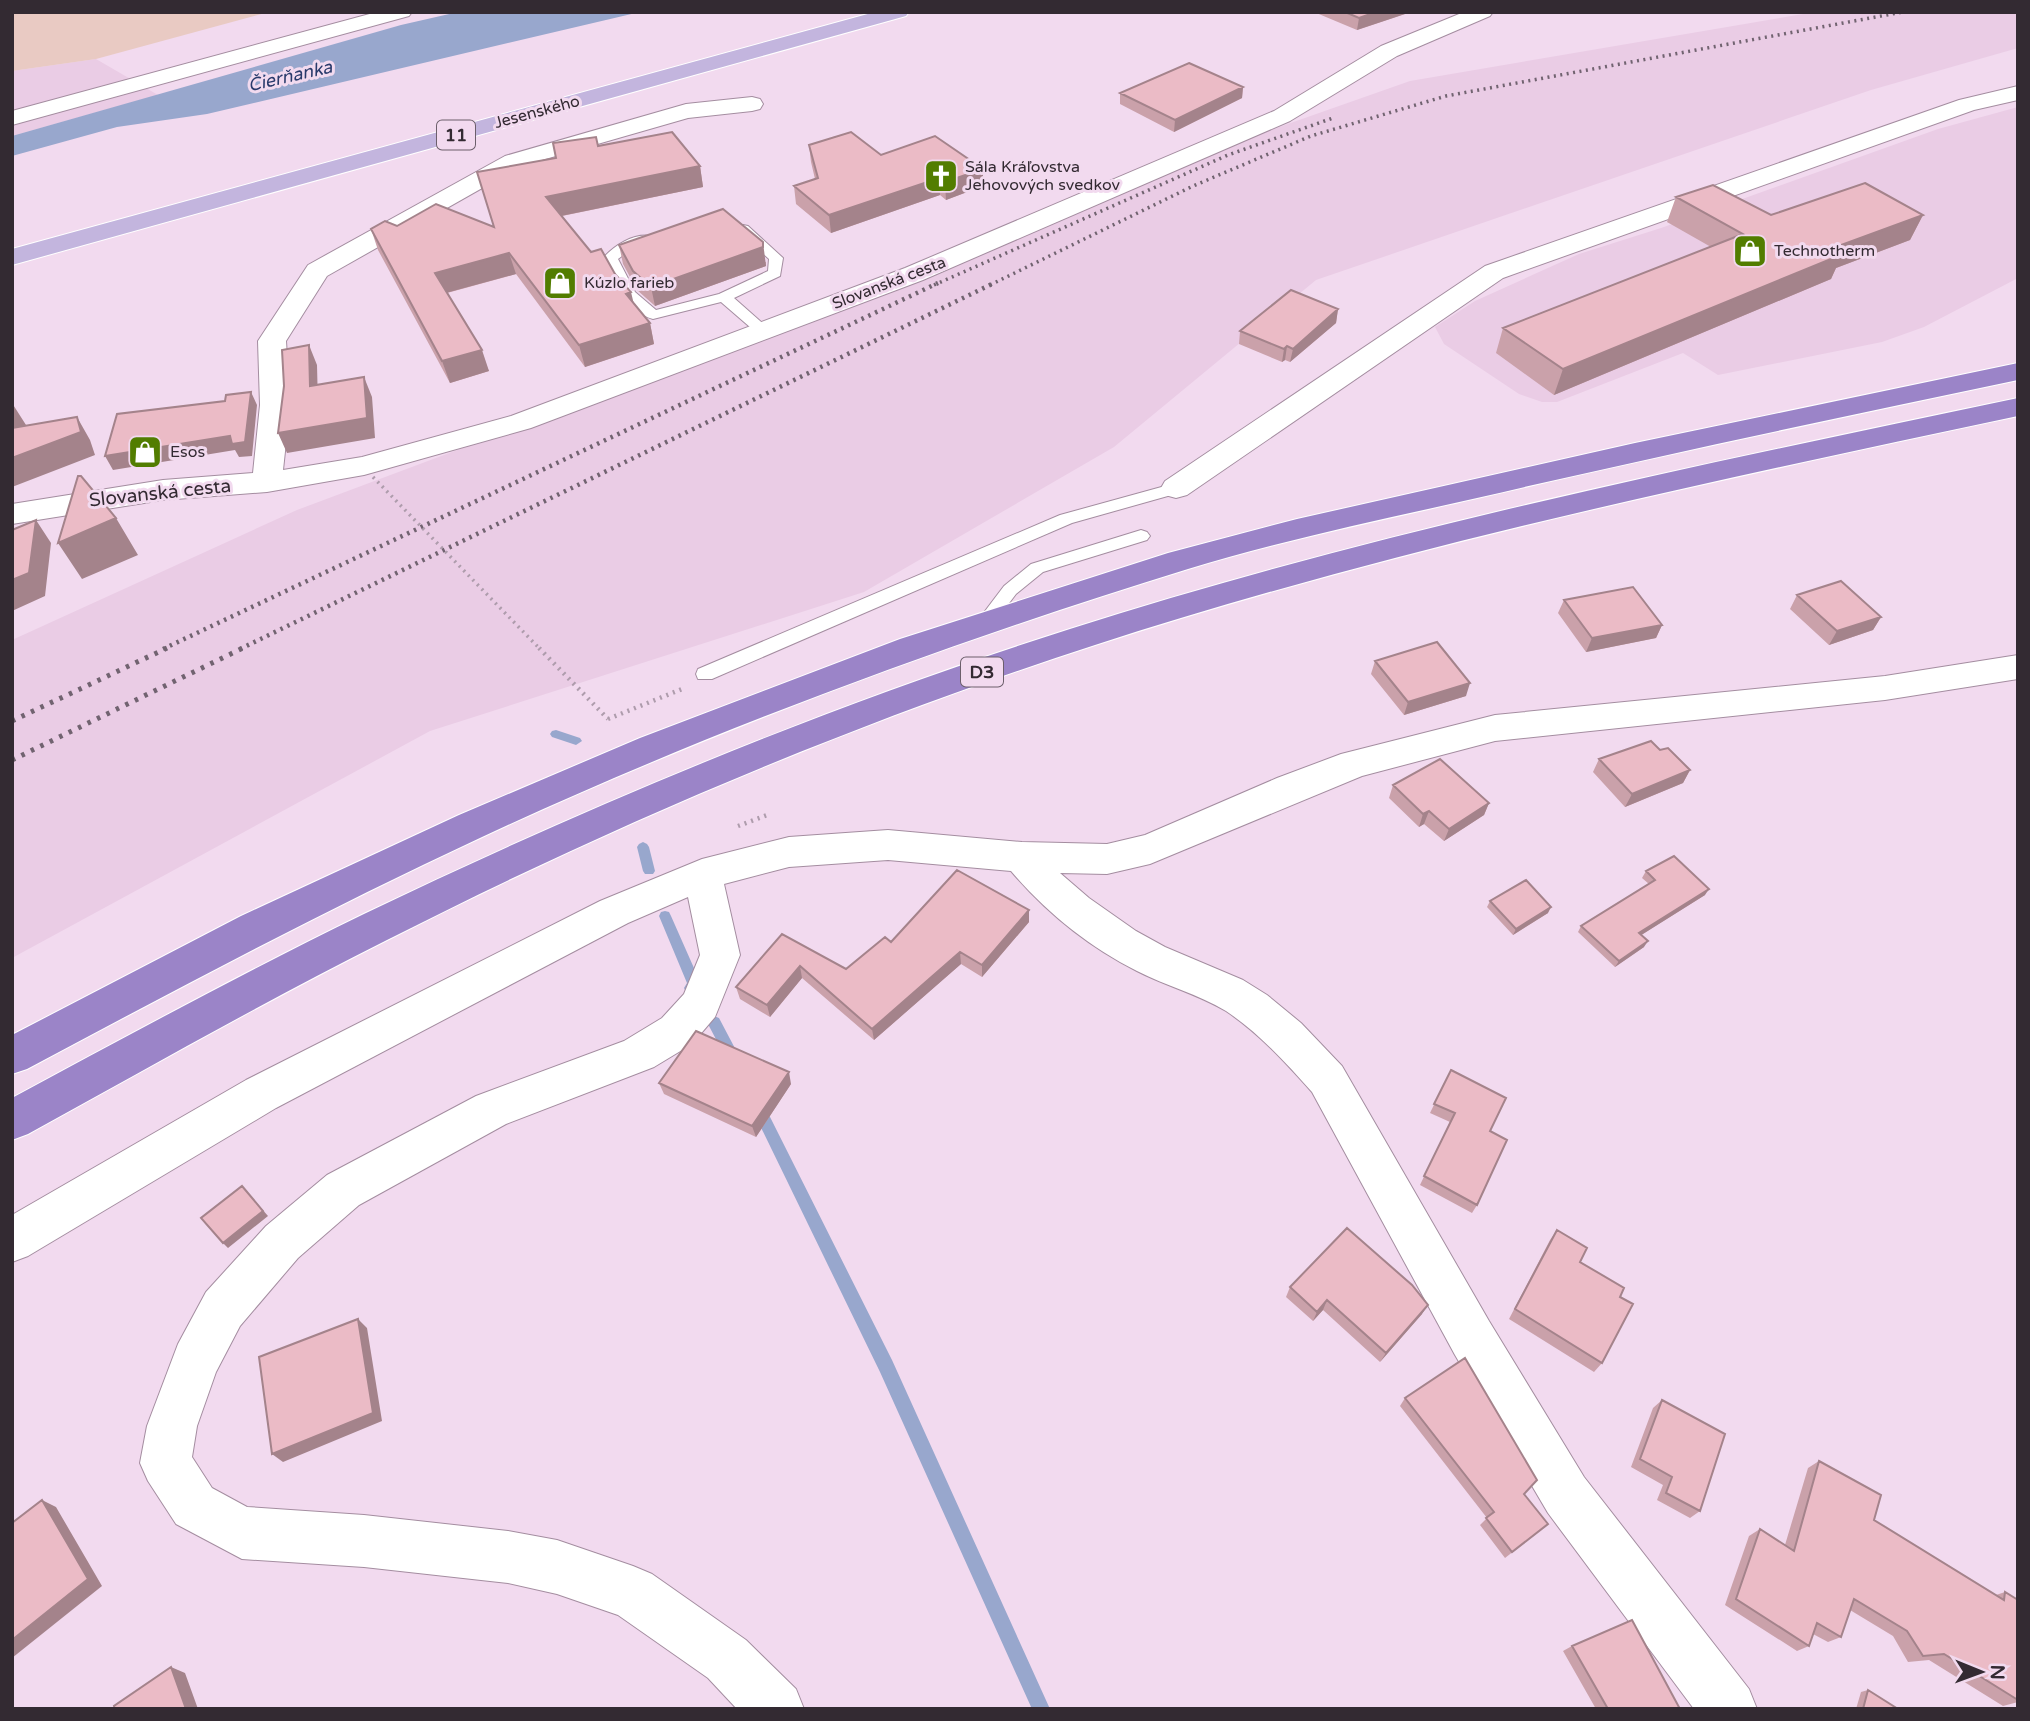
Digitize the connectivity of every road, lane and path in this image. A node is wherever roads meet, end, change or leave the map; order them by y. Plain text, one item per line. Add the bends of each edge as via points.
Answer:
1 (402, 12) edge
2 (899, 12) edge
3 (1483, 12) edge
4 (2018, 93) edge
5 (752, 104) dead end
6 (12, 117) edge
7 (733, 223) edge
8 (665, 233) edge
9 (12, 257) edge
10 (724, 297) junction
11 (763, 331) junction
12 (2018, 371) edge
13 (2018, 407) edge
14 (373, 477) dead end
15 (267, 482) junction
16 (1176, 488) joint
17 (12, 514) edge
18 (1141, 536) dead end
19 (985, 623) junction
20 (2018, 667) edge
21 (705, 674) dead end
22 (688, 687) dead end
23 (1022, 857) junction
24 (702, 874) junction
25 (12, 1056) edge
26 (12, 1120) edge
27 (12, 1240) edge
28 (776, 1709) edge
29 (1729, 1709) edge

1 - 6 street
2 - 9 main road, Jesenského / 11
3 - 11 street, Slovanská cesta via 1389,51 1282,116 914,274
4 - 16 street via 1967,105 1494,272
5 - 15 street via 686,111 513,161 317,271 272,341 275,405
7 - 10 lane via 776,258 775,274
8 - 10 lane via 629,244 610,258 629,294 653,315
10 - 11 lane
11 - 15 street, Slovanská cesta via 521,422 364,466
12 - 19 highway, D3 via 1297,529
13 - 26 highway, D3 via 1316,567 1078,639 936,688 673,791 486,875 279,976
14 - 22 path, bridge via 608,719
15 - 17 street, Slovanská cesta via 163,490
16 - 21 lane via 1066,519
18 - 19 lane via 1037,568 1010,590
19 - 25 highway, D3 via 779,697 472,825 255,928
20 - 23 street via 1885,688 1495,728 1354,764 1150,849 1107,859
23 - 24 street via 888,845 789,852
23 - 29 street via 1041,881 1138,953 1240,998 1298,1046 1327,1079 1566,1495
24 - 27 street via 614,912 261,1094
24 - 28 street via 720,955 700,1005 677,1031 639,1054 491,1110 343,1190 312,1216 282,1242 223,1310 195,1361 172,1426 166,1464 194,1506 242,1533 509,1558 557,1567 633,1592 727,1660

